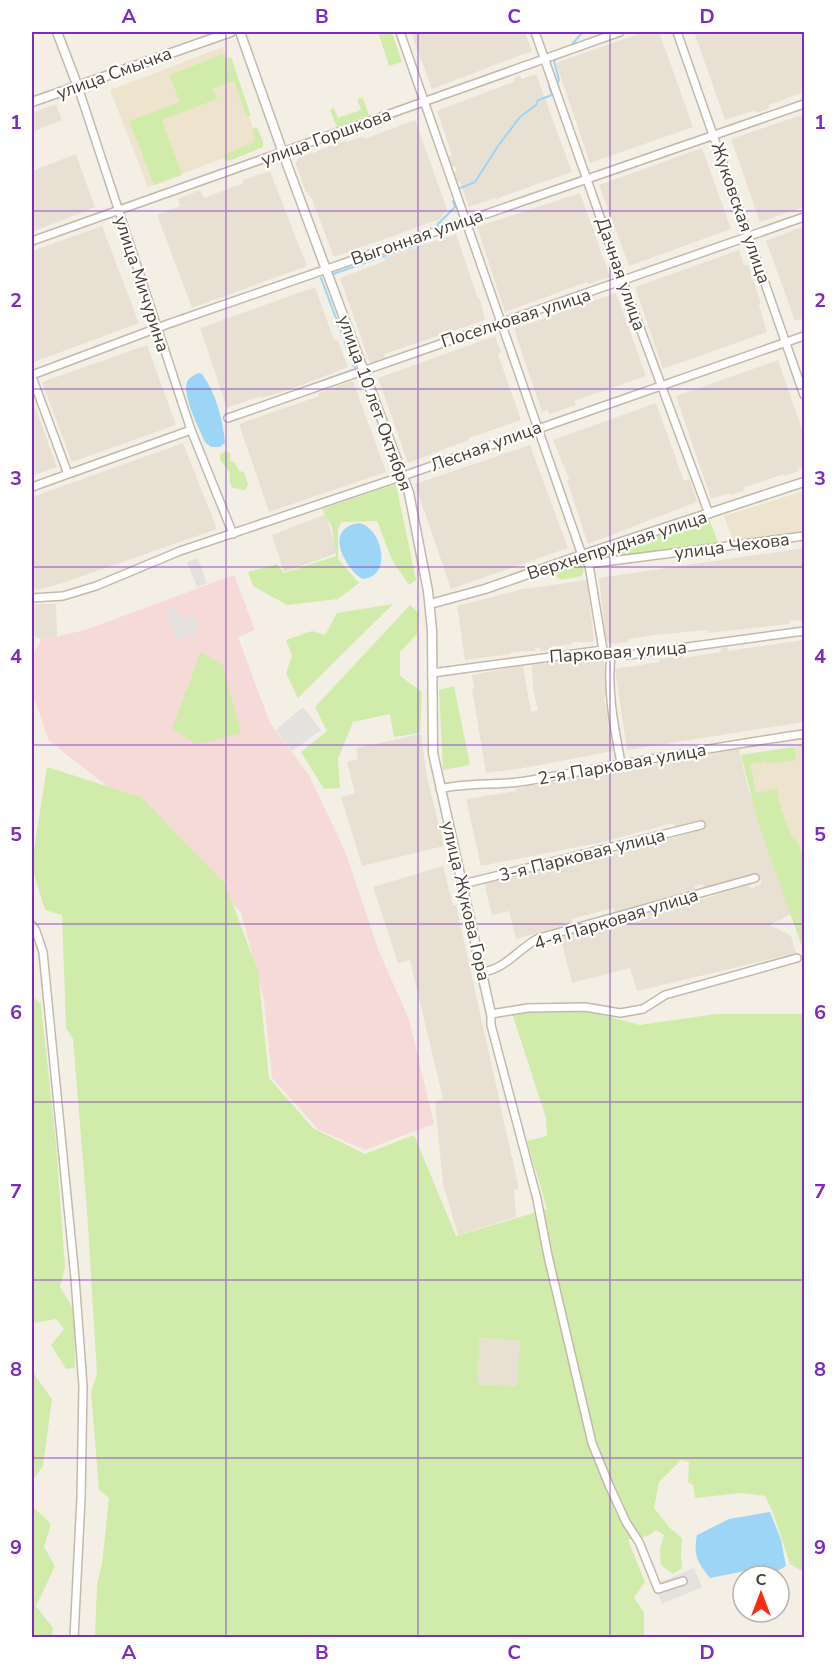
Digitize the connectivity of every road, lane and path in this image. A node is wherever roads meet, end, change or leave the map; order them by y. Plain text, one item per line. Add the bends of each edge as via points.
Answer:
1 (57, 32) edge
2 (231, 32) edge
3 (240, 32) edge
4 (400, 32) edge
5 (535, 32) edge
6 (620, 32) edge
7 (677, 32) edge
8 (545, 59) junction
9 (78, 87) junction
10 (425, 101) junction
11 (32, 102) edge
12 (804, 104) edge
13 (714, 136) junction
14 (282, 152) junction
15 (587, 178) junction
16 (118, 210) junction
17 (804, 217) edge
18 (465, 220) junction
19 (749, 237) junction
20 (32, 242) edge
21 (326, 269) junction
22 (623, 282) junction
23 (502, 322) junction
24 (157, 328) junction
25 (804, 336) edge
26 (785, 342) junction
27 (363, 370) junction
28 (32, 376) edge
29 (661, 385) junction
30 (804, 395) edge
31 (228, 418) dead end
32 (538, 427) junction
33 (190, 430) junction
34 (68, 474) junction
35 (403, 476) junction
36 (804, 482) edge
37 (32, 487) edge
38 (709, 514) junction
39 (233, 534) junction
40 (804, 536) edge
41 (584, 554) junction
42 (588, 564) junction
43 (32, 598) edge
44 (430, 604) junction
45 (804, 631) edge
46 (603, 650) junction
47 (611, 654) junction
48 (432, 673) junction
49 (804, 734) edge
50 (621, 763) junction
51 (440, 789) junction
52 (701, 825) dead end
53 (756, 878) dead end
54 (463, 884) junction
55 (34, 928) edge
56 (797, 958) dead end
57 (482, 972) junction
58 (491, 1014) junction
59 (683, 1581) dead end
60 (74, 1638) edge

1 - 9 street, улица Мичурина
2 - 9 street, улица Смычка
3 - 14 street, улица 10 лет Октября
4 - 10 street
5 - 8 street, Дачная улица
6 - 8 street, улица Горшкова
7 - 13 street, Жуковская улица
8 - 10 street, улица Горшкова
8 - 15 street, Дачная улица
9 - 11 street, улица Смычка
9 - 16 street, улица Мичурина
10 - 14 street, улица Горшкова
10 - 18 street
12 - 13 street, Выгонная улица
13 - 15 street, Выгонная улица
13 - 19 street, Жуковская улица
14 - 16 street, улица Горшкова
14 - 21 street, улица 10 лет Октября
15 - 18 street, Выгонная улица
15 - 22 street, Дачная улица
16 - 20 street, улица Горшкова
16 - 24 street, улица Мичурина
17 - 19 street, Поселковая улица
18 - 21 street, Выгонная улица
18 - 23 street
19 - 22 street, Поселковая улица
19 - 26 street, Жуковская улица
21 - 24 street, Выгонная улица
21 - 27 street, улица 10 лет Октября
22 - 23 street, Поселковая улица
22 - 29 street, Дачная улица
23 - 27 street, Поселковая улица
23 - 32 street
24 - 28 street, Выгонная улица
24 - 33 street, улица Мичурина
25 - 26 street, Лесная улица
26 - 29 street, Лесная улица
26 - 30 street, Жуковская улица
27 - 31 street, Поселковая улица
27 - 35 street, улица 10 лет Октября
28 - 34 street
29 - 32 street, Лесная улица
29 - 38 street, Дачная улица
32 - 35 street, Лесная улица
32 - 41 street
33 - 34 street
33 - 39 street, улица Мичурина
34 - 37 street
35 - 39 street, Лесная улица
35 - 44 street, улица 10 лет Октября
36 - 38 street, Верхнепрудная улица
38 - 41 street, Верхнепрудная улица
39 - 43 street, Лесная улица via 96,586 63,596
40 - 42 street, улица Чехова
41 - 42 street
41 - 44 street, Верхнепрудная улица
42 - 46 street
44 - 48 street, улица 10 лет Октября
45 - 47 street, Парковая улица via 629,655
46 - 47 street, Парковая улица
46 - 48 street, Парковая улица
47 - 50 street via 610,703
48 - 51 street, улица 10 лет Октября via 433,753
49 - 50 street, 2-я Парковая улица
50 - 51 street, 2-я Парковая улица via 524,781
51 - 54 street, улица Жукова Гора
52 - 54 street, 3-я Парковая улица
53 - 57 street, 4-я Парковая улица via 539,938 509,961
54 - 57 street, улица Жукова Гора
55 - 60 street via 43,952 83,1386
56 - 58 street via 665,995 643,1009 620,1013 585,1007 528,1008
57 - 58 street, улица Жукова Гора
58 - 59 street via 592,1443 658,1588

